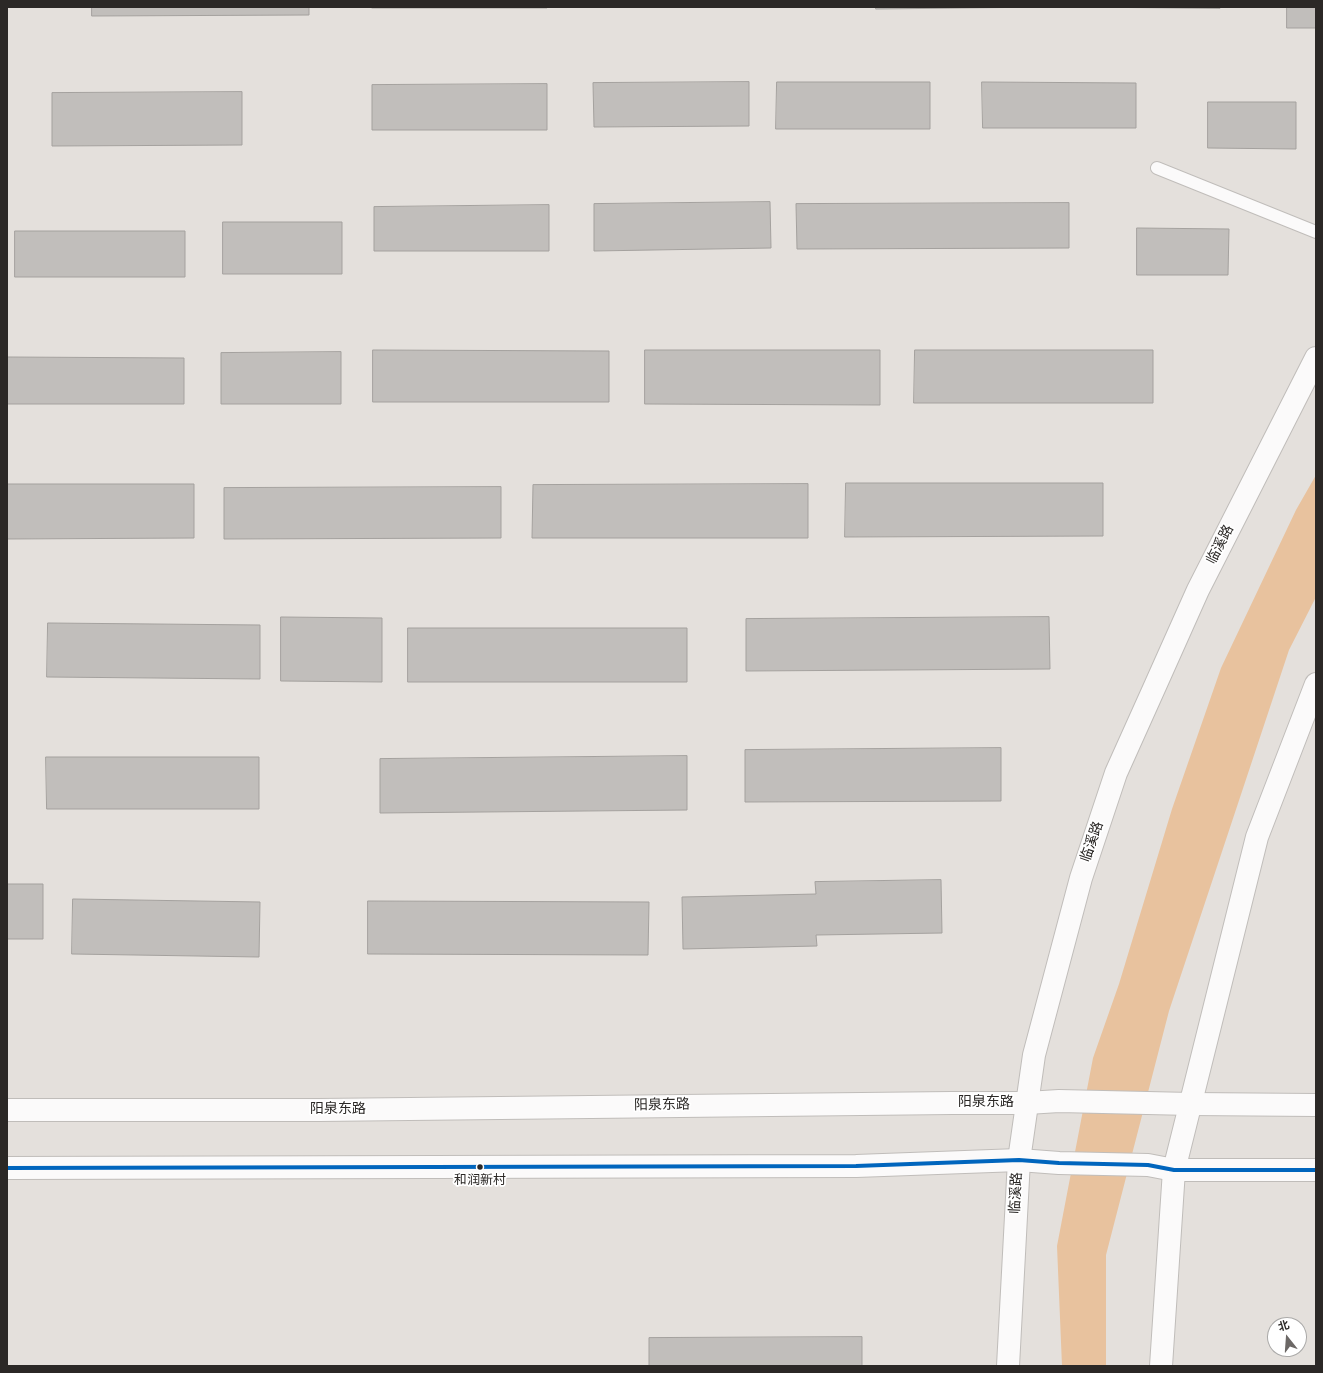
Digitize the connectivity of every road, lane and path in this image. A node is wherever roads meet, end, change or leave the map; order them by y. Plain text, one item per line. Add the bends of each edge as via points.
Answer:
1 (1157, 168) dead end
2 (1316, 232) edge
3 (1316, 358) edge
4 (1316, 684) edge
5 (1027, 1103) junction
6 (1191, 1104) junction
7 (1316, 1105) edge
8 (7, 1110) edge
9 (1019, 1160) junction
10 (7, 1168) edge
11 (1174, 1170) junction
12 (1316, 1170) edge
13 (1008, 1366) edge
14 (1161, 1366) edge

1 - 2 lane
3 - 5 main road, 临溪路 via 1198,590 1116,773 1081,878 1034,1055
4 - 6 main road via 1257,837
5 - 6 main road, 阳泉东路 via 1059,1101
5 - 8 main road, 阳泉东路 via 319,1110
5 - 9 main road, 临溪路
6 - 7 main road, 阳泉东路
6 - 11 main road
9 - 10 main road via 848,1166
9 - 11 main road via 1148,1166
9 - 13 main road, 临溪路
11 - 12 main road
11 - 14 main road

